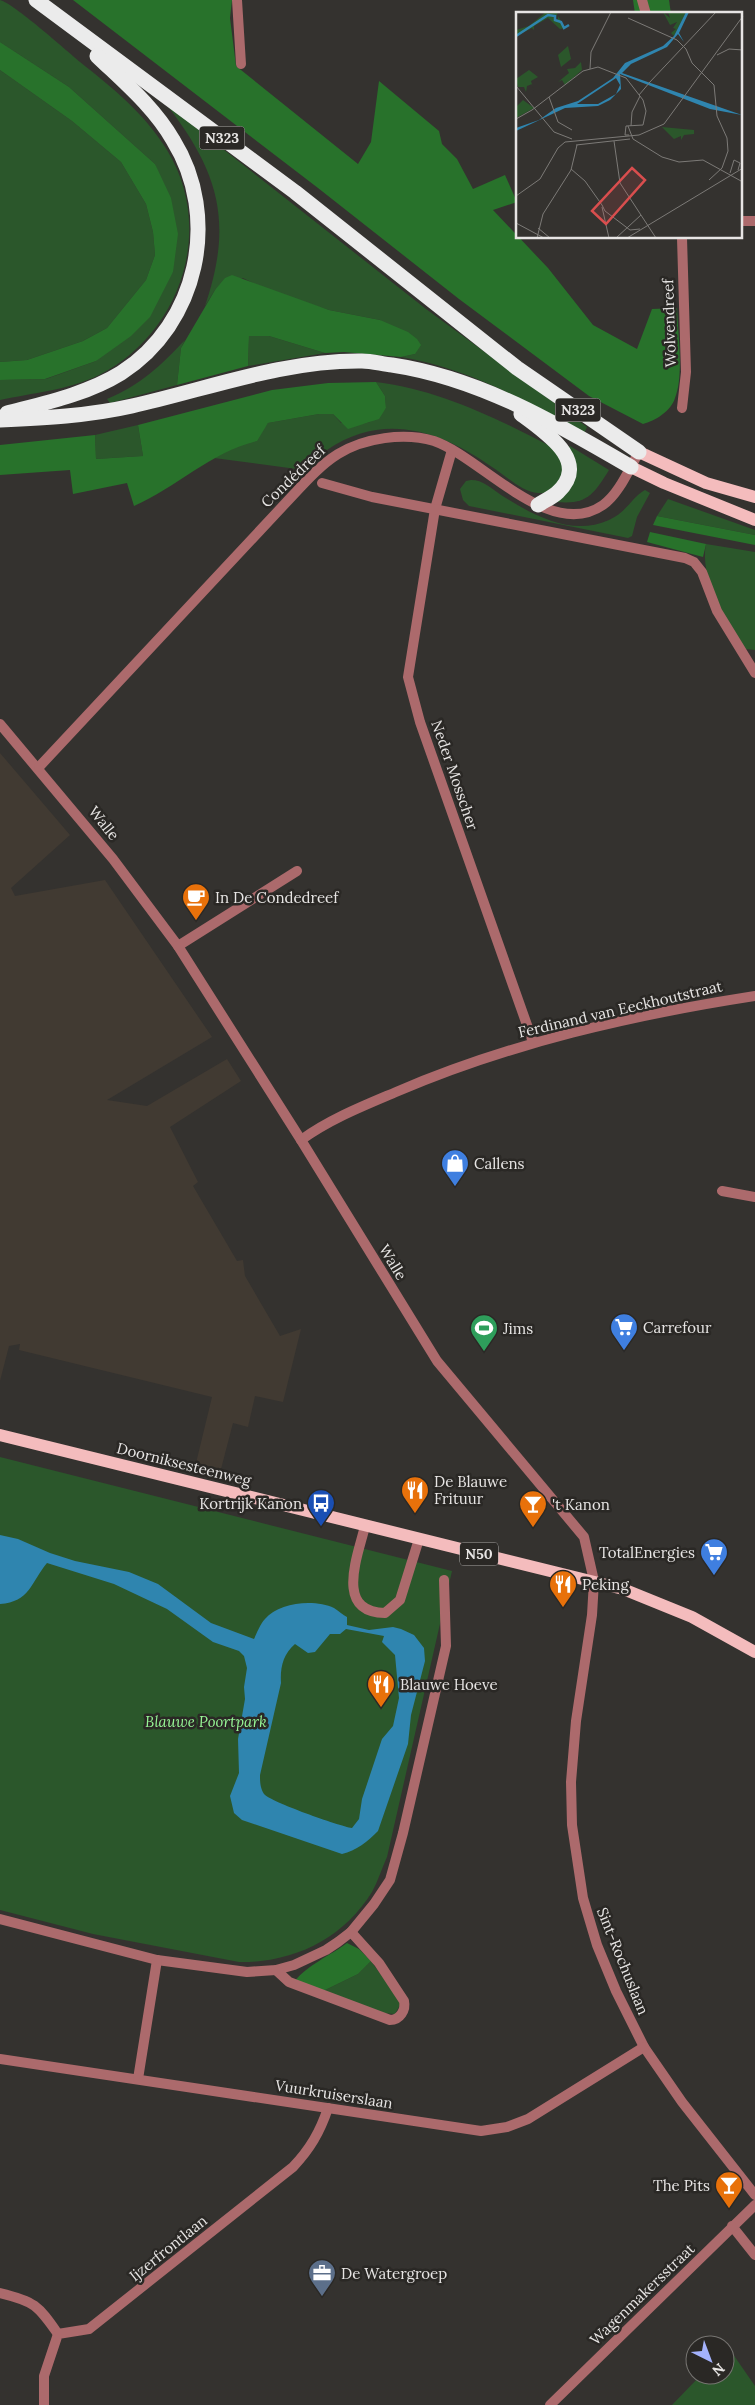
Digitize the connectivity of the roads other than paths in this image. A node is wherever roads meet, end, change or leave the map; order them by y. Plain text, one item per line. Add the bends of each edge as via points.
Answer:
1 (36, 0) edge
2 (237, 0) edge
3 (55, 15) junction
4 (242, 64) dead end
5 (742, 221) edge
6 (755, 221) edge
7 (682, 239) edge
8 (510, 402) junction
9 (682, 408) dead end
10 (0, 415) edge
11 (0, 420) edge
12 (452, 450) junction
13 (639, 452) junction
14 (631, 467) junction
15 (322, 483) dead end
16 (755, 497) edge
17 (538, 505) junction
18 (435, 509) junction
19 (755, 520) edge
20 (755, 673) edge
21 (0, 724) edge
22 (39, 767) junction
23 (297, 871) dead end
24 (178, 946) junction
25 (755, 996) edge
26 (533, 1042) junction
27 (301, 1140) junction
28 (722, 1191) dead end
29 (755, 1197) edge
30 (0, 1435) edge
31 (365, 1526) junction
32 (419, 1539) junction
33 (444, 1580) dead end
34 (594, 1581) junction
35 (755, 1652) edge
36 (0, 1919) edge
37 (351, 1932) junction
38 (157, 1960) junction
39 (276, 1970) junction
40 (644, 2047) junction
41 (0, 2059) edge
42 (138, 2079) junction
43 (328, 2108) junction
44 (755, 2195) edge
45 (755, 2205) edge
46 (732, 2226) junction
47 (755, 2255) edge
48 (0, 2293) edge
49 (58, 2334) junction
50 (44, 2405) edge
51 (550, 2405) edge

1 - 3 highway
2 - 4 street
3 - 10 highway via 136,94 174,140 197,202 197,256 183,304 140,358 98,384 56,400
3 - 13 highway, N323 via 294,192 517,368
5 - 6 street
7 - 9 street, Wolvendreef via 686,372
8 - 11 highway, N323 via 445,376 363,361 310,364 64,418
8 - 14 highway, N323 via 558,424
8 - 17 highway via 558,444 568,461 570,469 564,484 557,493
12 - 17 street, Condédreef
12 - 18 street, Neder Mosscher
12 - 22 street, Condédreef via 433,441 392,438 353,447 331,459 295,492
13 - 14 street, Condédreef
13 - 16 main road, N323 via 706,483
14 - 17 street, Condédreef via 604,505 588,513 568,515
14 - 19 main road, N323
15 - 18 street, Condédreef
18 - 20 street, Condédreef via 694,562 702,572 717,611
18 - 26 street, Neder Mosscher via 408,676 420,722
21 - 22 street, Walle
22 - 24 street, Walle
23 - 24 street
24 - 27 street, Walle
25 - 26 street, Ferdinand van Eeckhoutstraat via 690,1006
26 - 27 street, Ferdinand van Eeckhoutstraat via 352,1110
27 - 34 street, Walle via 437,1361 584,1537
28 - 29 street
30 - 31 main road, Doorniksesteenweg / N50
31 - 32 main road, Doorniksesteenweg / N50
31 - 32 street via 352,1584 355,1597 372,1612 385,1613 400,1600
32 - 34 main road, Doorniksesteenweg / N50
33 - 37 street via 446,1646 403,1833 390,1880
34 - 35 main road, N50 via 636,1593 692,1617
34 - 40 street, Sint-Rochuslaan via 576,1721 571,1782 572,1825 583,1898 598,1945 616,1992
36 - 38 street
37 - 39 street via 326,1950
37 - 39 street via 379,1963 404,2001 402,2013 395,2020 289,1982
38 - 39 street via 247,1972
38 - 42 street
40 - 43 street, Vuurkruiserslaan via 528,2119 506,2127 481,2131
40 - 44 street, Sint-Rochuslaan via 682,2102
41 - 42 street, Vuurkruiserslaan
42 - 43 street, Vuurkruiserslaan
43 - 49 street, Ijzerfrontlaan via 311,2148 293,2167 89,2329
45 - 46 street, Wagenmakersstraat
46 - 47 street
46 - 51 street, Wagenmakersstraat
48 - 49 street via 26,2299 42,2310
49 - 50 street via 44,2376

